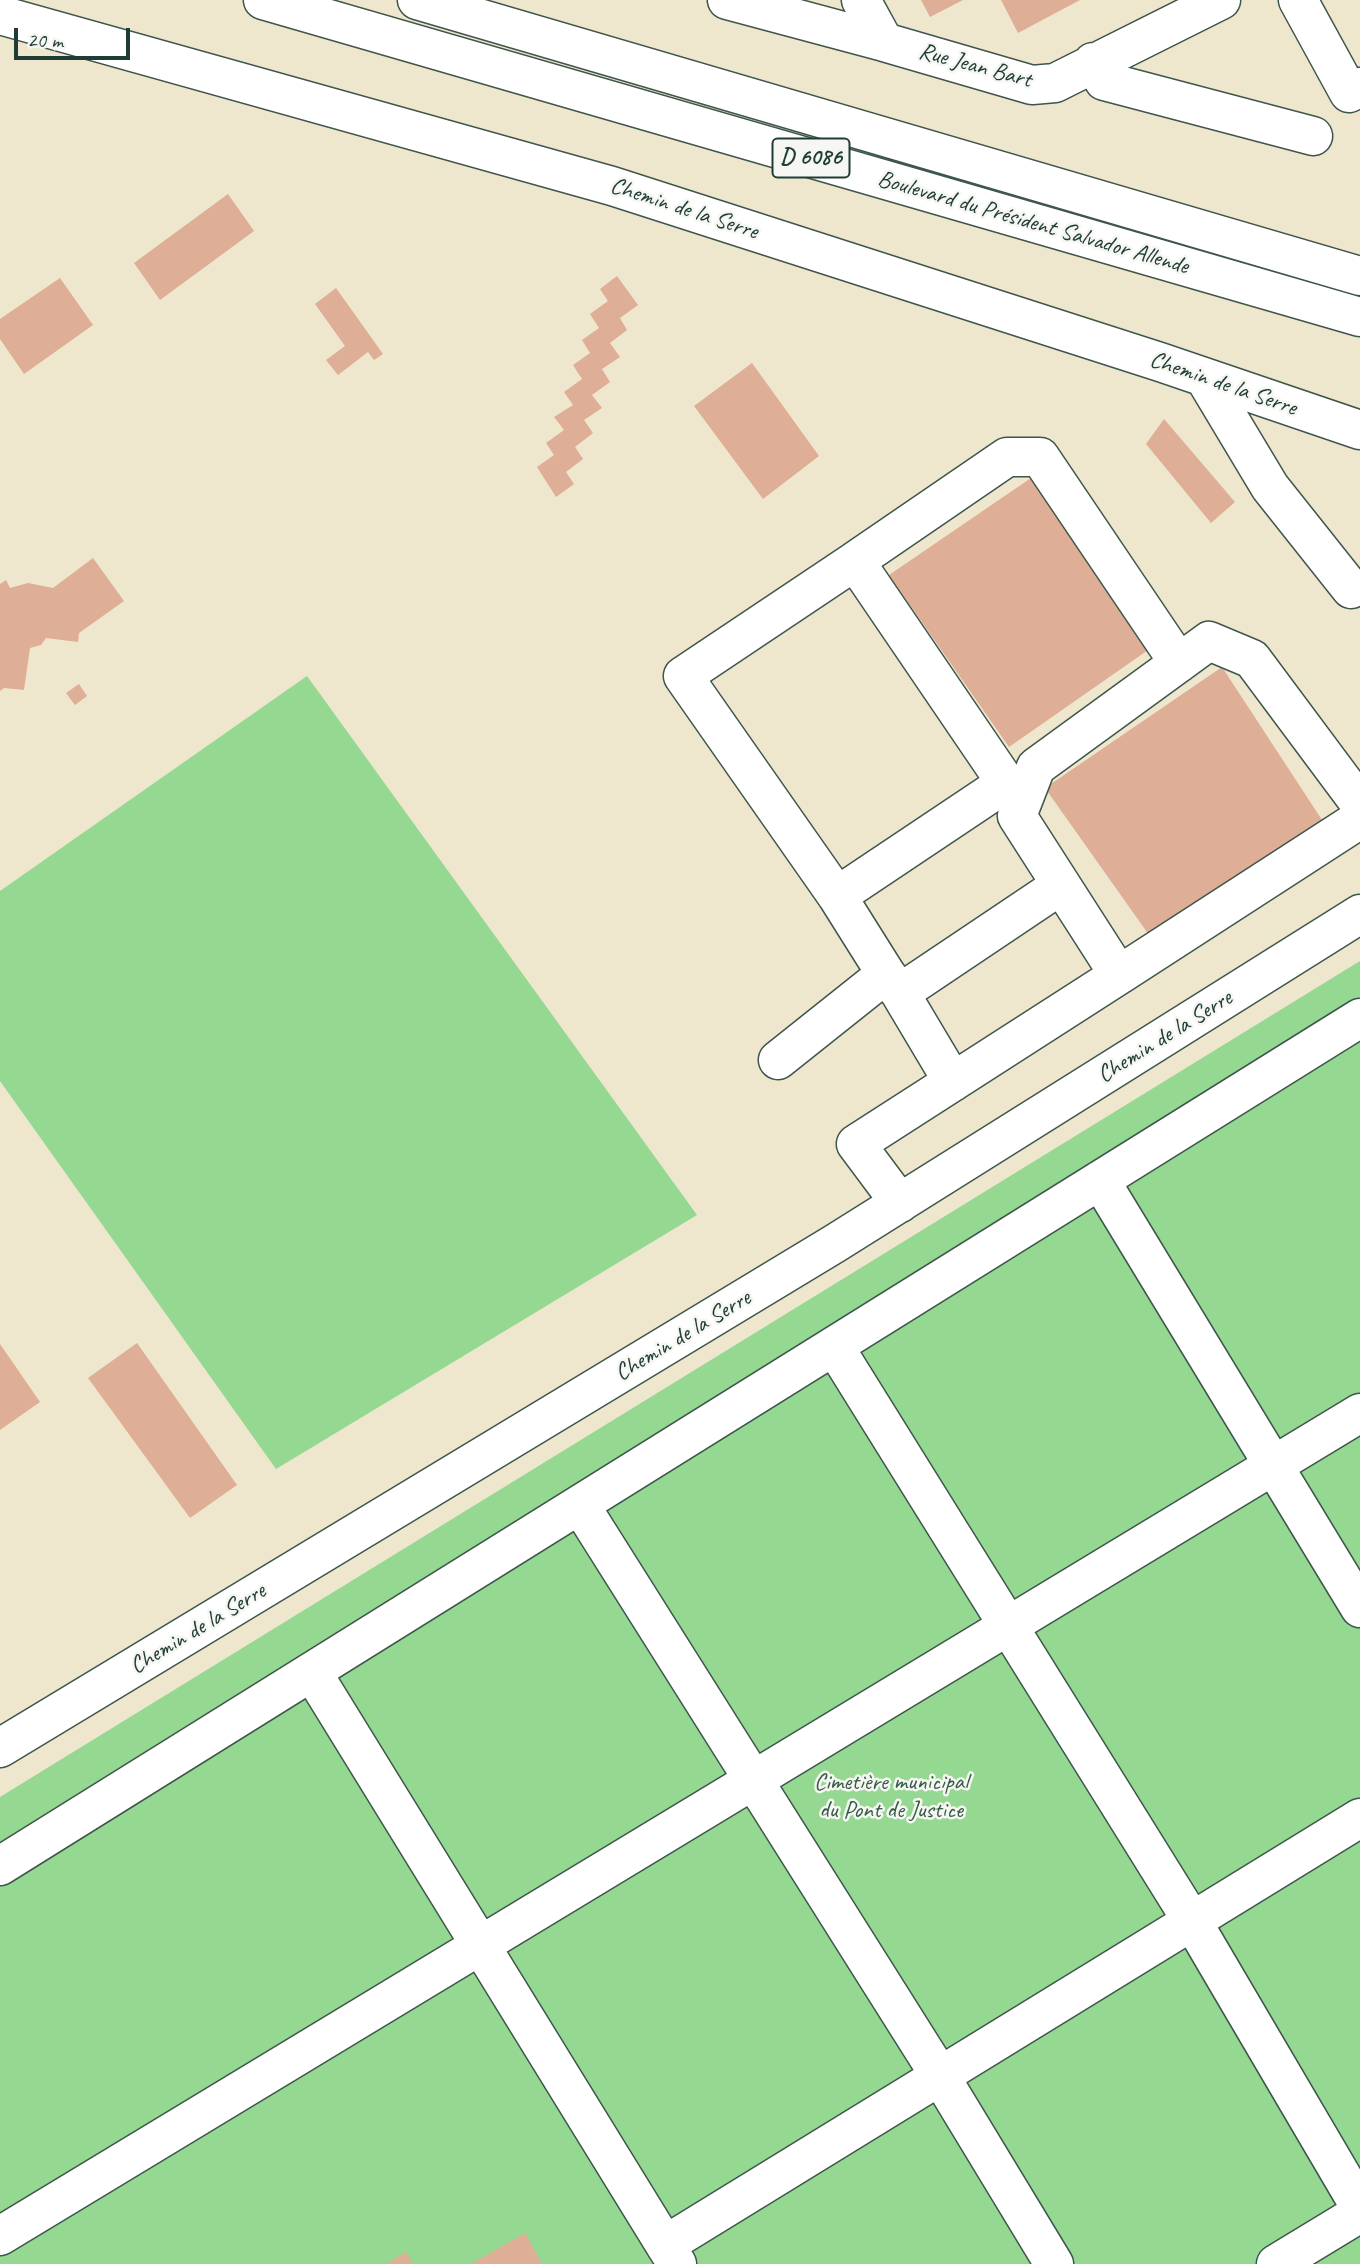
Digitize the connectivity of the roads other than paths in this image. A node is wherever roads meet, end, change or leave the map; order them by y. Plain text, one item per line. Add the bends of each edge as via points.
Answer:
1 (237, 0) edge
2 (417, 0) edge
3 (727, 0) edge
4 (861, 0) edge
5 (1221, 0) edge
6 (1298, 0) edge
7 (269, 2) edge
8 (0, 15) edge
9 (884, 42) junction
10 (1093, 62) junction
11 (1356, 98) edge
12 (1313, 136) dead end
13 (1360, 276) edge
14 (1360, 317) edge
15 (1204, 377) junction
16 (1360, 430) edge
17 (855, 561) junction
18 (1351, 589) dead end
19 (1178, 663) junction
20 (1013, 794) junction
21 (1360, 804) edge
22 (1360, 819) edge
23 (1061, 885) junction
24 (836, 896) junction
25 (1360, 914) edge
26 (1119, 975) junction
27 (893, 984) junction
28 (1359, 1020) edge
29 (778, 1060) dead end
30 (953, 1082) junction
31 (1100, 1180) junction
32 (900, 1203) junction
33 (834, 1346) junction
34 (1360, 1413) edge
35 (1273, 1466) junction
36 (580, 1505) junction
37 (1360, 1608) edge
38 (1009, 1625) junction
39 (312, 1672) junction
40 (0, 1748) edge
41 (752, 1781) junction
42 (1360, 1818) edge
43 (0, 1866) edge
44 (1192, 1921) junction
45 (481, 1945) junction
46 (940, 2076) junction
47 (1360, 2207) edge
48 (1360, 2213) edge
49 (0, 2235) edge
50 (671, 2255) edge
51 (1054, 2264) edge
52 (1276, 2264) edge

1 - 7 street, Boulevard du Président Salvador Allende
2 - 13 street, Boulevard du Président Salvador Allende / D 6086
3 - 9 street, Rue Jean Bart
4 - 9 street
5 - 10 street, Rue Jean Bart
6 - 11 street
7 - 14 street, Boulevard du Président Salvador Allende / D 6086
8 - 15 street, Chemin de la Serre via 612,186
9 - 10 street, Rue Jean Bart via 1032,85 1055,83
10 - 12 street via 1104,81
15 - 16 street, Chemin de la Serre
15 - 18 street via 1270,487
17 - 19 street via 1007,457 1040,457
17 - 20 street
17 - 24 street via 682,677
19 - 20 street via 1036,767
19 - 21 street via 1209,641 1252,659
20 - 23 street via 1017,816
20 - 24 street
22 - 26 street
23 - 26 street
23 - 27 street
24 - 27 street
25 - 32 street, Chemin de la Serre
26 - 30 street
27 - 29 street
27 - 30 street
28 - 31 street
30 - 32 street via 856,1144
31 - 33 street
31 - 35 street
32 - 40 street, Chemin de la Serre
33 - 36 street
33 - 38 street
34 - 35 street
35 - 37 street
35 - 38 street
36 - 39 street
36 - 41 street
38 - 41 street
38 - 44 street
39 - 43 street
39 - 45 street
41 - 45 street
41 - 46 street
42 - 44 street
44 - 46 street
44 - 47 street
45 - 49 street
45 - 50 street
46 - 50 street
46 - 51 street
48 - 52 street

